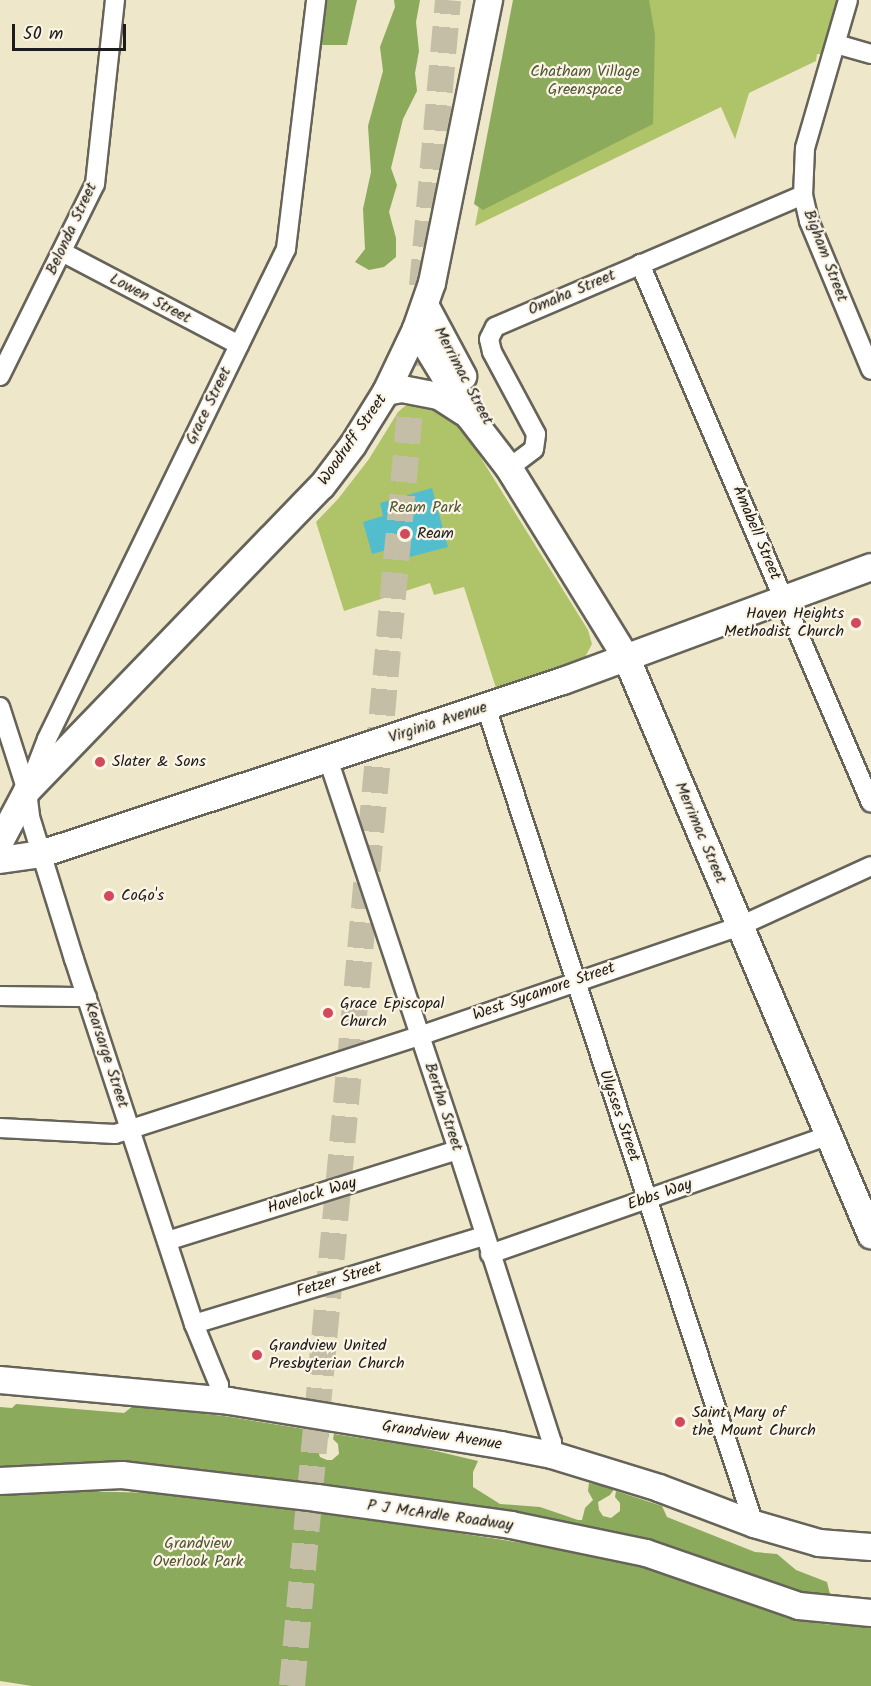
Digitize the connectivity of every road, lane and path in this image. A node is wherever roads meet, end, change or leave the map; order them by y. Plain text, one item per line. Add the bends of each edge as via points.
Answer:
1 (115, 0) edge
2 (316, 0) edge
3 (489, 0) edge
4 (848, 0) edge
5 (836, 44) junction
6 (871, 54) edge
7 (803, 195) junction
8 (62, 252) junction
9 (640, 264) junction
10 (425, 305) junction
11 (416, 329) junction
12 (239, 345) junction
13 (871, 370) edge
14 (0, 376) edge
15 (386, 392) junction
16 (469, 416) junction
17 (503, 459) junction
18 (871, 567) edge
19 (785, 600) junction
20 (627, 659) junction
21 (0, 707) edge
22 (486, 707) junction
23 (328, 759) junction
24 (27, 791) junction
25 (871, 803) edge
26 (0, 842) edge
27 (41, 854) junction
28 (0, 861) edge
29 (871, 866) edge
30 (740, 926) junction
31 (574, 981) junction
32 (0, 996) edge
33 (87, 997) junction
34 (419, 1036) junction
35 (0, 1128) edge
36 (131, 1129) junction
37 (829, 1135) junction
38 (458, 1150) junction
39 (648, 1200) junction
40 (871, 1234) edge
41 (484, 1236) junction
42 (167, 1241) junction
43 (490, 1254) junction
44 (194, 1324) junction
45 (0, 1380) edge
46 (218, 1400) junction
47 (552, 1455) junction
48 (0, 1481) edge
49 (754, 1524) junction
50 (871, 1547) edge
51 (871, 1613) edge

1 - 8 street, Belonda Street via 95,184
2 - 12 street, Grace Street via 286,249
3 - 10 street, Woodruff Street via 439,253
4 - 5 street, Bigham Street
5 - 6 street
5 - 7 street, Bigham Street via 805,148
7 - 9 street, Omaha Street
7 - 13 street, Bigham Street via 809,221
8 - 12 street, Lowen Street
8 - 14 street, Belonda Street
9 - 17 street, Omaha Street via 503,322 491,332 492,352 536,434 534,449
9 - 19 street, Amabell Street
10 - 11 street, Woodruff Street
10 - 17 street, Merrimac Street via 487,415
11 - 15 street, Woodruff Street
11 - 16 street, Merrimac Street
12 - 24 street, Grace Street via 47,739
15 - 16 street via 402,389 439,396
15 - 24 street, Woodruff Street via 322,486
16 - 17 street, Merrimac Street
17 - 20 street, Merrimac Street
18 - 19 street, Virginia Avenue
19 - 20 street, Virginia Avenue
19 - 25 street, Amabell Street
20 - 22 street, Virginia Avenue
20 - 30 street, Merrimac Street
21 - 24 street, Kearsarge Street
22 - 23 street, Virginia Avenue
22 - 31 street, Ulysses Street
23 - 27 street, Virginia Avenue
23 - 34 street, Bertha Street
24 - 26 street, Woodruff Street
24 - 27 street, Kearsarge Street
27 - 28 street, Virginia Avenue
27 - 33 street, Kearsarge Street
29 - 30 street, West Sycamore Street
30 - 31 street, West Sycamore Street
30 - 37 street, Merrimac Street
31 - 34 street, West Sycamore Street
31 - 39 street, Ulysses Street
32 - 33 street
33 - 36 street, Kearsarge Street
34 - 36 street, West Sycamore Street
34 - 38 street, Bertha Street
35 - 36 street, West Sycamore Street via 115,1134
36 - 42 street, Kearsarge Street
37 - 39 street, Ebbs Way
37 - 40 street, Merrimac Street
38 - 41 street, Bertha Street
38 - 42 street, Havelock Way
39 - 43 street, Ebbs Way
39 - 49 street, Ulysses Street
41 - 43 street, Bertha Street
41 - 44 street, Fetzer Street
42 - 44 street, Kearsarge Street
43 - 47 street, Bertha Street via 552,1442
44 - 46 street, Kearsarge Street via 219,1385
45 - 46 street, Grandview Avenue
46 - 47 street, Grandview Avenue
47 - 49 street, Grandview Avenue via 659,1488
48 - 51 street, P J McArdle Roadway via 122,1475 511,1526 646,1553 799,1606
49 - 50 street, Grandview Avenue via 819,1543

